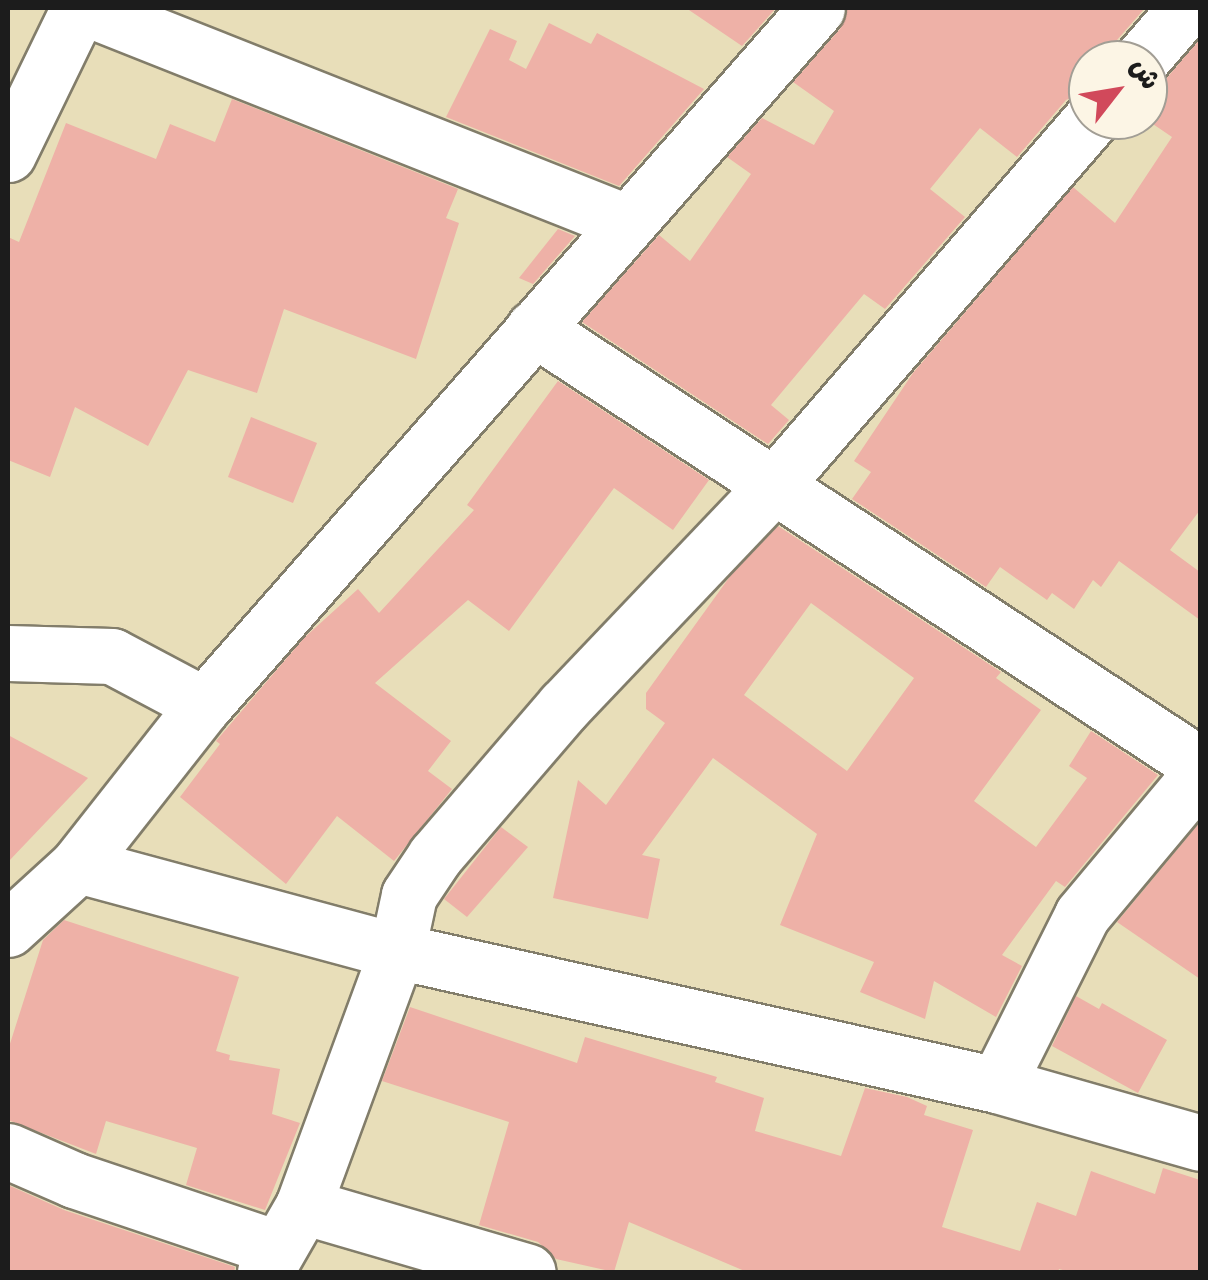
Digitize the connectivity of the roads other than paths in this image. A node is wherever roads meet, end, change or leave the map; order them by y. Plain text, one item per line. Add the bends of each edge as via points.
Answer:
1 (83, 8) edge
2 (817, 8) edge
3 (1186, 8) edge
4 (1158, 40) edge
5 (1073, 140) edge
6 (8, 154) edge
7 (626, 222) junction
8 (534, 328) junction
9 (776, 484) junction
10 (8, 653) edge
11 (204, 705) junction
12 (1200, 764) edge
13 (1200, 774) edge
14 (78, 865) junction
15 (8, 929) edge
16 (397, 951) junction
17 (997, 1085) junction
18 (1200, 1143) edge
19 (8, 1152) edge
20 (281, 1242) edge
21 (528, 1272) edge

1 - 6 street
1 - 7 street
2 - 7 street
3 - 4 street
5 - 9 street
7 - 8 street
8 - 9 street
8 - 11 street
9 - 12 street
9 - 16 street via 564,706 434,856 409,895
10 - 11 street via 112,656
11 - 14 street
13 - 17 street via 1082,915
14 - 15 street
14 - 16 street
16 - 17 street
16 - 20 street
17 - 18 street
19 - 20 street via 74,1180
20 - 21 street

